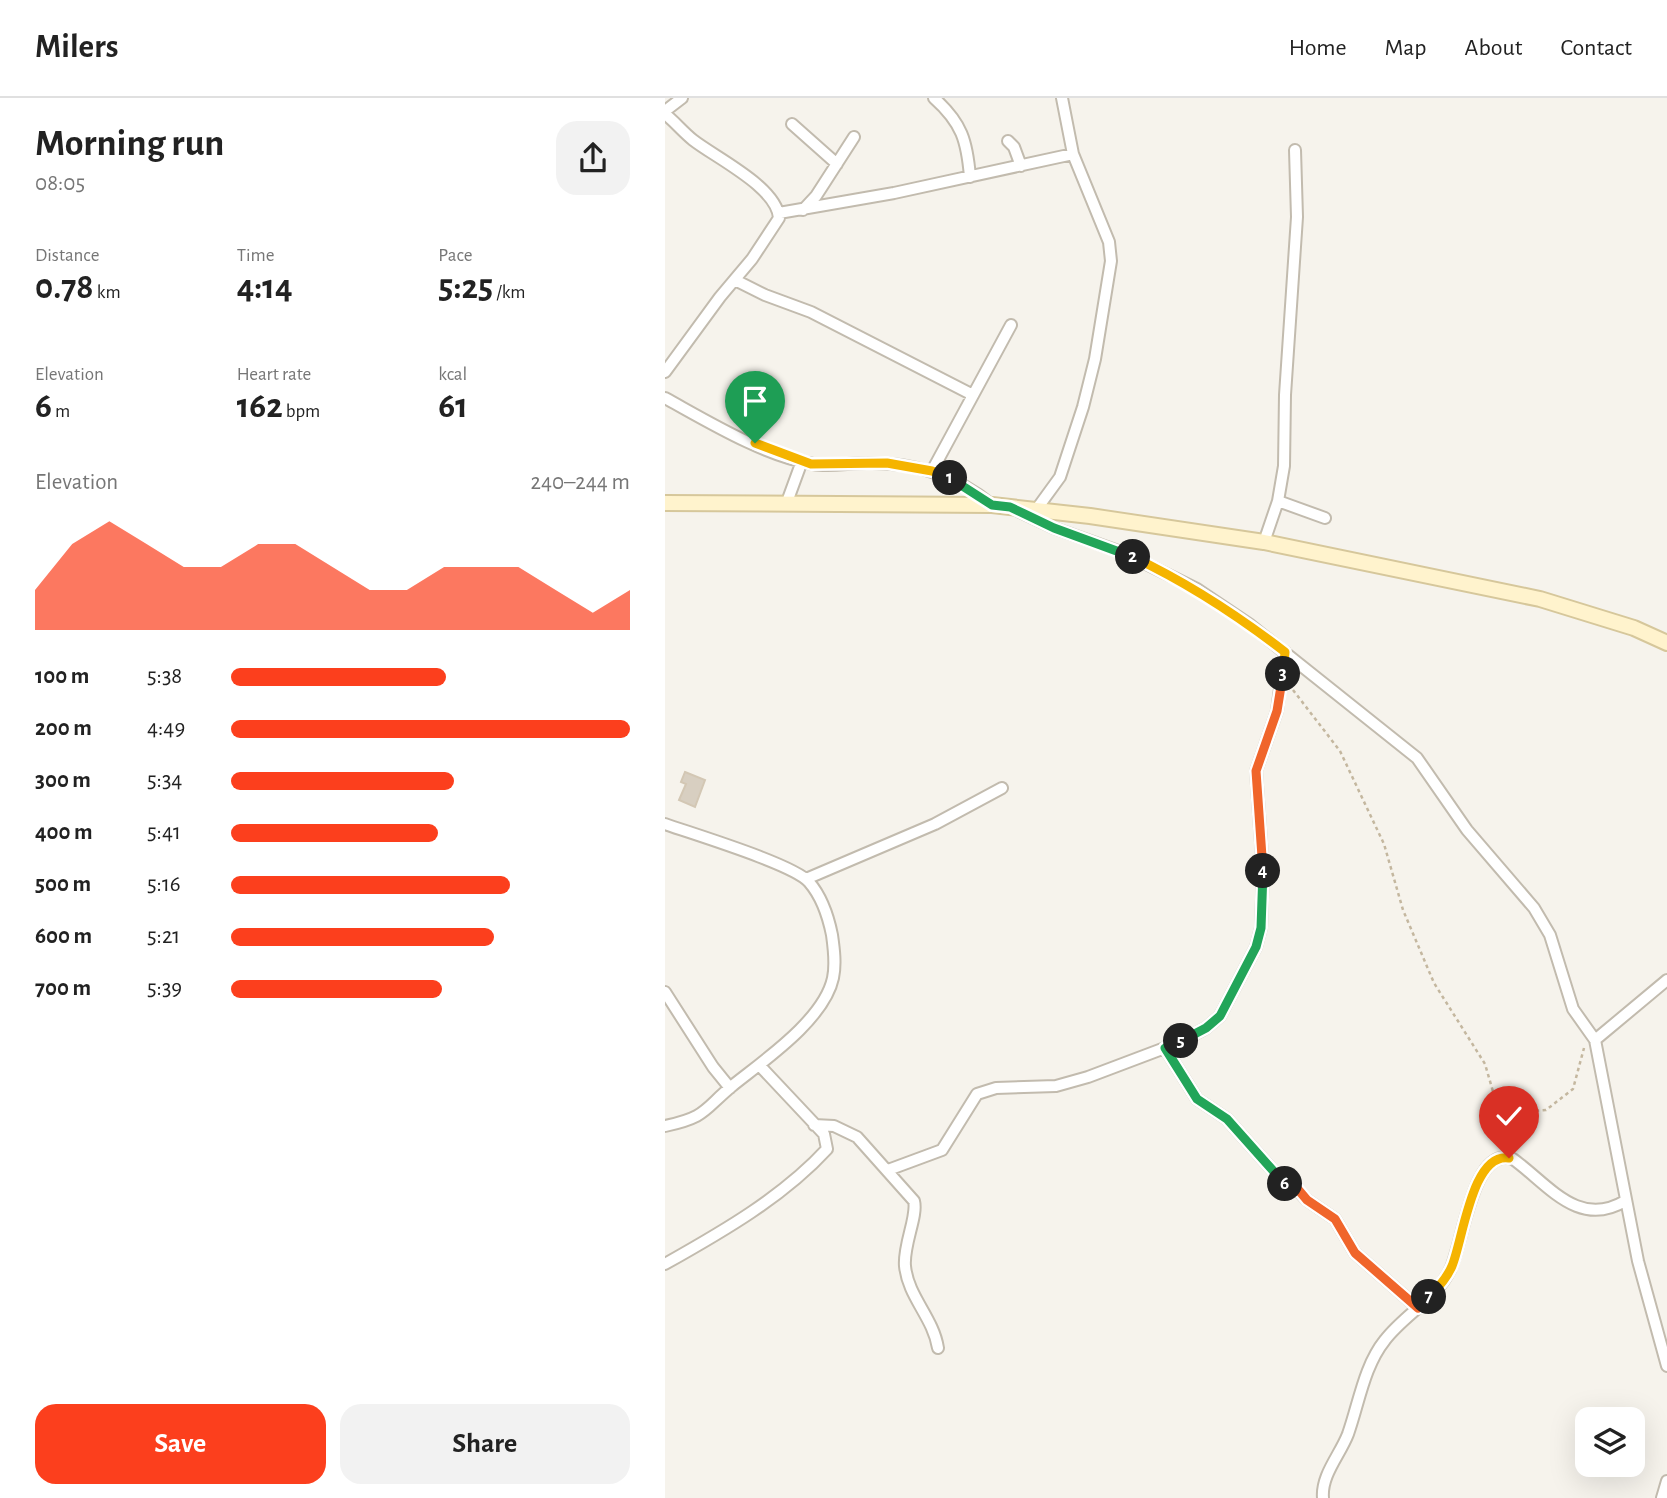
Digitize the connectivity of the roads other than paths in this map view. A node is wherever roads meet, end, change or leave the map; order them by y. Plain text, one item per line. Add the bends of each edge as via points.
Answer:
1 (682, 98) edge
2 (934, 98) edge
3 (1062, 98) edge
4 (665, 112) edge
5 (792, 124) dead end
6 (855, 137) dead end
7 (1008, 141) dead end
8 (1295, 150) dead end
9 (1073, 154) junction
10 (837, 164) junction
11 (1021, 166) junction
12 (970, 177) junction
13 (803, 210) junction
14 (779, 213) junction
15 (734, 280) junction
16 (1011, 325) dead end
17 (665, 372) edge
18 (971, 394) junction
19 (665, 398) edge
20 (801, 461) junction
21 (932, 471) junction
22 (1278, 501) junction
23 (787, 502) junction
24 (665, 503) edge
25 (992, 505) junction
26 (1010, 507) junction
27 (1035, 510) junction
28 (1325, 518) dead end
29 (1264, 542) junction
30 (1667, 643) edge
31 (1285, 652) junction
32 (1002, 788) dead end
33 (665, 824) edge
34 (806, 879) junction
35 (1667, 980) edge
36 (665, 992) edge
37 (1594, 1040) junction
38 (1165, 1048) junction
39 (760, 1066) junction
40 (730, 1087) junction
41 (814, 1125) junction
42 (665, 1126) edge
43 (888, 1170) junction
44 (1625, 1201) junction
45 (665, 1264) edge
46 (1418, 1308) junction
47 (938, 1348) dead end
48 (1667, 1366) edge
49 (1667, 1481) edge
50 (1322, 1498) edge
51 (1662, 1498) edge

1 - 4 street
2 - 12 street via 961,128
3 - 9 street
4 - 14 street via 694,141 751,180
5 - 10 street
6 - 10 street
7 - 11 street
8 - 22 street via 1293,312
9 - 11 street
9 - 27 street via 1109,242 1109,282 1073,440 1060,477
10 - 13 street
11 - 12 street
12 - 13 street
13 - 14 street
14 - 15 street via 774,229
15 - 17 street
15 - 18 street via 811,312
16 - 18 street
18 - 21 street
19 - 20 street
20 - 21 street via 887,463
20 - 23 street
21 - 25 street
22 - 28 street
22 - 29 street
23 - 24 street
23 - 25 street
25 - 26 street
26 - 27 street
26 - 31 street via 1124,552 1184,582
27 - 29 street
29 - 30 street via 1540,599
31 - 37 street via 1399,742 1430,774 1467,830 1543,921 1573,1009
31 - 38 street via 1277,711 1256,771 1263,870 1256,947 1216,1021
32 - 34 street via 935,824
33 - 34 street
34 - 39 street via 830,924 833,978 812,1013
35 - 37 street
36 - 40 street
37 - 44 street
38 - 43 street via 1056,1086 996,1088 977,1094 941,1150
38 - 46 street via 1197,1099 1227,1119 1285,1183 1335,1219 1355,1253
39 - 40 street
39 - 41 street
40 - 42 street via 705,1113
41 - 43 street via 850,1133
41 - 45 street via 828,1143 817,1159 716,1236
43 - 47 street via 915,1203 905,1266
44 - 46 street via 1605,1211 1582,1209 1513,1159 1496,1159 1477,1181 1451,1268
44 - 48 street
46 - 50 street via 1377,1350
49 - 51 street

